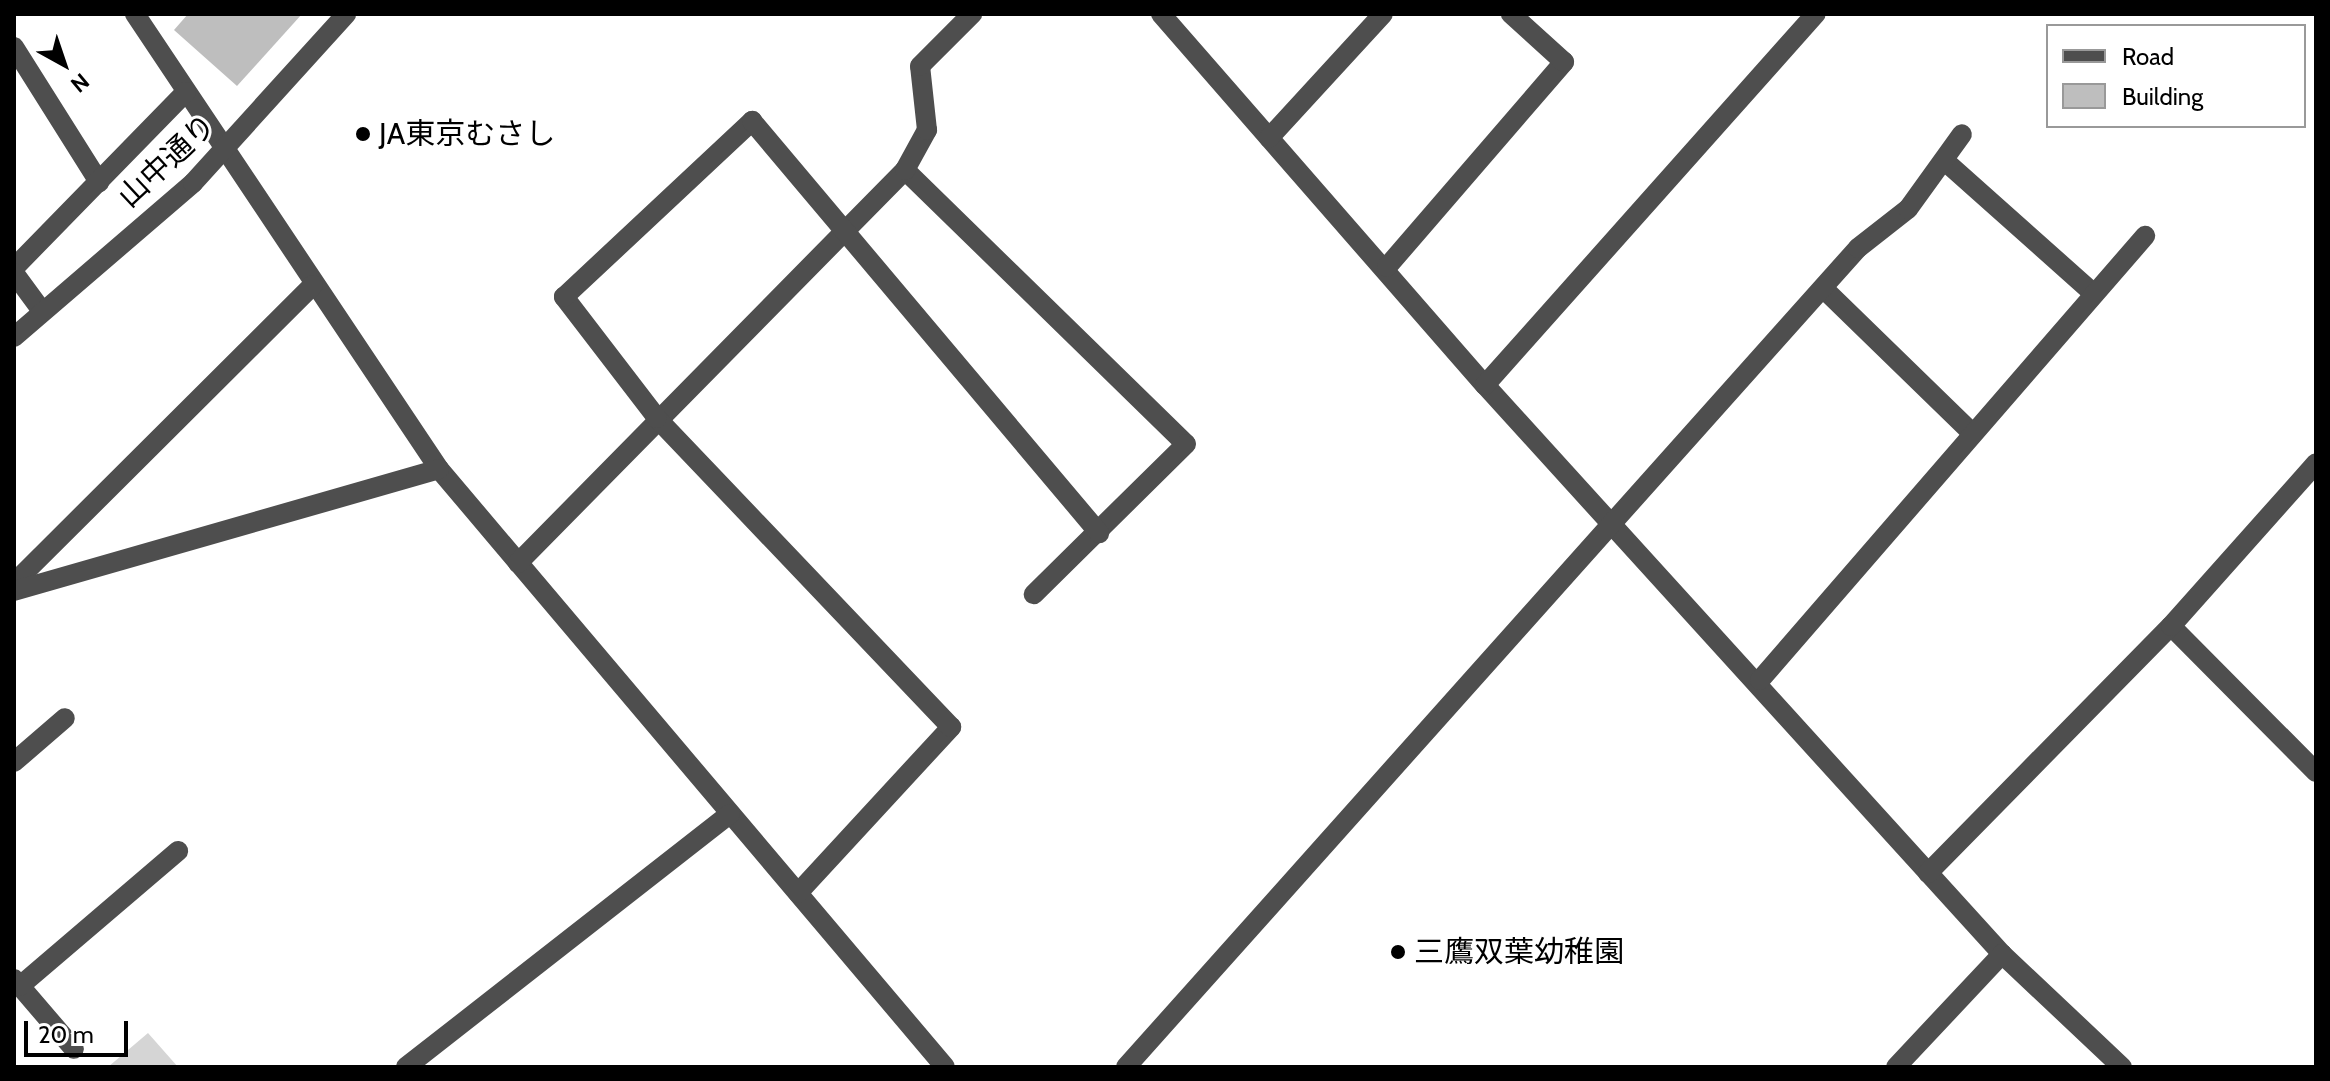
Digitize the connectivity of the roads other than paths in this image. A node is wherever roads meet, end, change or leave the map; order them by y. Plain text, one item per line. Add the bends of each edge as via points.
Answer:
1 (135, 14) edge
2 (346, 14) edge
3 (972, 14) edge
4 (1383, 14) edge
5 (1511, 14) edge
6 (1815, 14) edge
7 (1167, 16) edge
8 (14, 47) edge
9 (186, 92) junction
10 (1962, 134) dead end
11 (1269, 138) junction
12 (225, 152) junction
13 (1946, 162) junction
14 (905, 170) junction
15 (99, 182) junction
16 (838, 231) junction
17 (2145, 236) dead end
18 (1387, 267) junction
19 (15, 271) edge
20 (313, 285) junction
21 (1823, 288) junction
22 (2094, 294) junction
23 (42, 311) junction
24 (14, 337) edge
25 (1485, 385) junction
26 (657, 418) junction
27 (1973, 434) junction
28 (2316, 463) edge
29 (439, 469) junction
30 (1611, 520) junction
31 (1099, 533) junction
32 (518, 563) junction
33 (14, 583) edge
34 (14, 591) edge
35 (1034, 594) dead end
36 (2171, 626) junction
37 (1760, 680) junction
38 (65, 718) dead end
39 (14, 762) edge
40 (2316, 772) edge
41 (730, 814) junction
42 (178, 851) dead end
43 (1928, 873) junction
44 (798, 893) junction
45 (2002, 954) junction
46 (18, 991) edge
47 (74, 1049) dead end
48 (406, 1067) edge
49 (945, 1067) edge
50 (1126, 1067) edge
51 (1896, 1067) edge
52 (2122, 1067) edge

1 - 9 street
2 - 12 street, 山中通り
3 - 14 street via 920,66 927,130
4 - 11 street
5 - 18 street via 1564,62
6 - 25 street
7 - 11 street
8 - 15 street
9 - 12 street
9 - 15 street
10 - 13 street
11 - 18 street
12 - 20 street
12 - 23 street, 山中通り
13 - 21 street via 1908,209 1858,248
13 - 22 street
14 - 16 street
14 - 31 street via 1186,444
15 - 19 street
16 - 26 street
16 - 26 street via 752,121 564,297
16 - 31 street
17 - 22 street
18 - 25 street
19 - 23 street
20 - 29 street
20 - 33 street
21 - 27 street
21 - 30 street
22 - 27 street
23 - 24 street, 山中通り
25 - 30 street
26 - 32 street
26 - 44 street via 951,727
27 - 37 street
28 - 36 street
29 - 32 street
29 - 34 street
30 - 37 street
30 - 50 street
31 - 35 street
32 - 41 street
36 - 40 street
36 - 43 street
37 - 43 street
38 - 39 street
41 - 44 street
41 - 48 street
42 - 46 street
43 - 45 street
44 - 49 street
45 - 51 street
45 - 52 street
46 - 47 street

